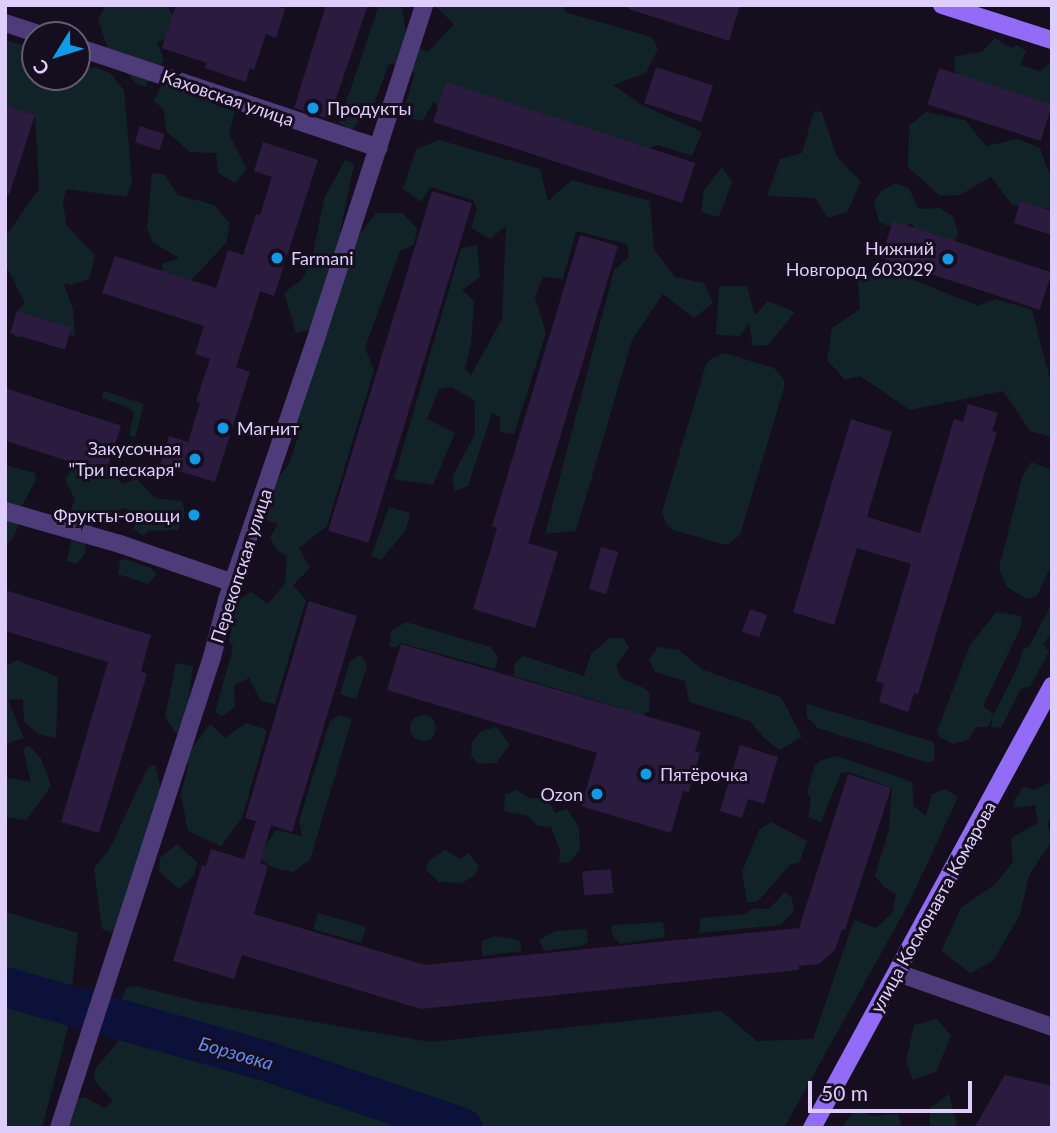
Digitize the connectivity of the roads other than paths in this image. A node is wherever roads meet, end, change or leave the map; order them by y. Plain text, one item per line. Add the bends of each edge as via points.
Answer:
1 (424, 5) edge
2 (942, 5) edge
3 (1052, 40) edge
4 (91, 52) edge
5 (379, 148) junction
6 (5, 511) edge
7 (233, 583) junction
8 (1052, 686) edge
9 (898, 973) junction
10 (1052, 1027) edge
11 (59, 1128) edge
12 (812, 1128) edge

1 - 5 street, Перекопская улица
2 - 3 street
4 - 5 street, Каховская улица
5 - 7 street, Перекопская улица
6 - 7 street
7 - 11 street, Перекопская улица
8 - 9 street, улица Космонавта Комарова
9 - 10 street
9 - 12 street, улица Космонавта Комарова

